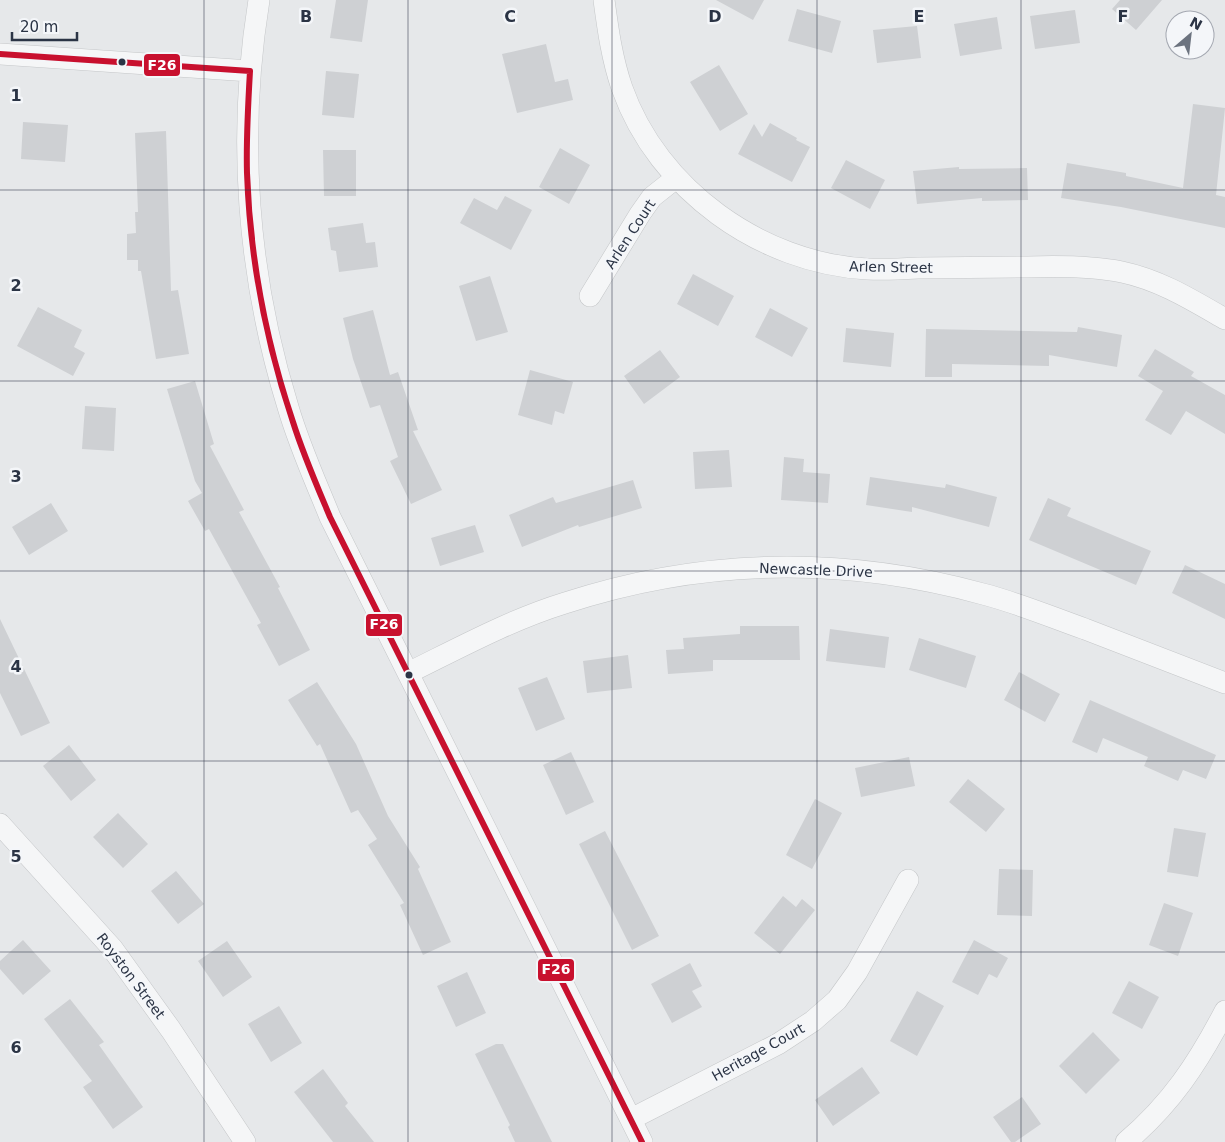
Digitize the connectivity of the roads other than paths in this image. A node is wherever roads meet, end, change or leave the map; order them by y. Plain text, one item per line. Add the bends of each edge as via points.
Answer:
1 (259, 0) edge
2 (604, 0) edge
3 (0, 54) edge
4 (250, 71) junction
5 (676, 178) junction
6 (590, 296) dead end
7 (1225, 319) edge
8 (408, 672) junction
9 (1225, 683) edge
10 (0, 824) edge
11 (908, 880) dead end
12 (1225, 1011) edge
13 (631, 1118) junction
14 (245, 1142) edge
15 (642, 1142) edge
16 (1126, 1142) edge

1 - 4 street
2 - 5 street, Arlen Street via 611,53 623,90 656,152
3 - 4 street
4 - 8 street via 249,207 256,272 269,342 287,407 330,517
5 - 6 street, Arlen Court via 652,197
5 - 7 street, Arlen Street via 725,220 757,239 814,260 867,269 1064,266 1122,272 1159,283
8 - 9 street, Newcastle Drive via 507,624 623,586 746,568 805,567 927,580 985,594
8 - 13 street
10 - 14 street, Royston Street via 112,948
11 - 13 street, Heritage Court via 857,972 837,1000 813,1021 778,1044
12 - 16 street via 1204,1051 1173,1095
13 - 15 street

